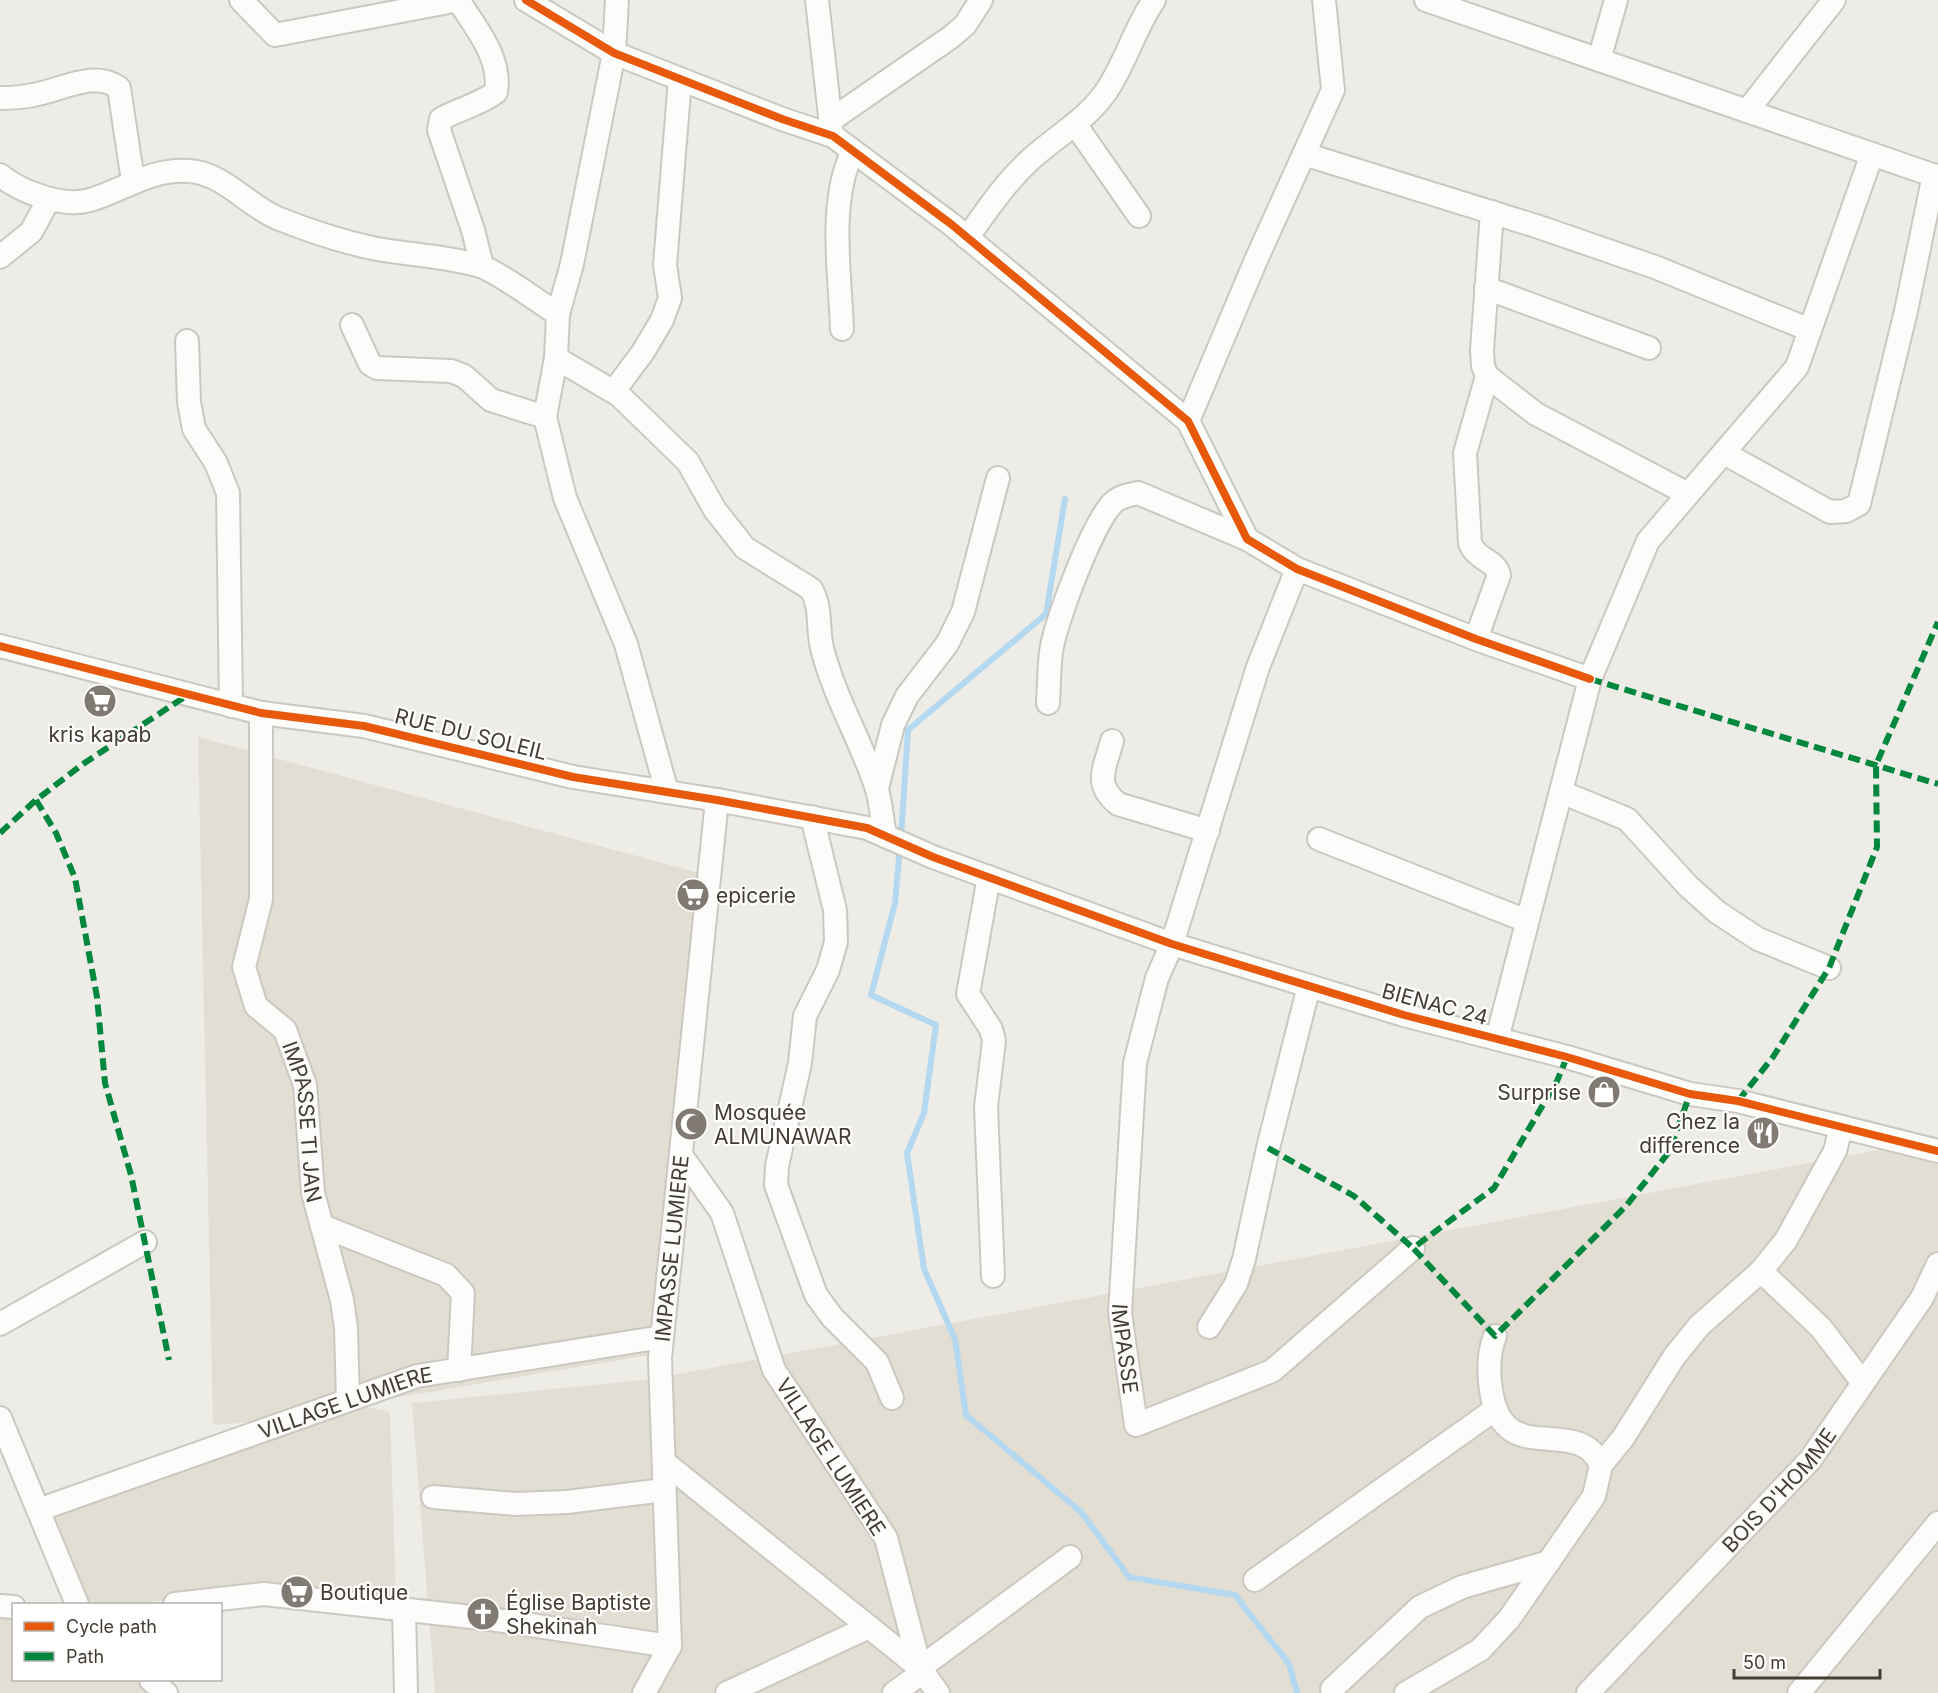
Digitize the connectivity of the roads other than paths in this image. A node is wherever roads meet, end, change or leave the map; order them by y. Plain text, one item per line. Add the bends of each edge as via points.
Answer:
1 (241, 0) edge
2 (458, 0) edge
3 (526, 0) edge
4 (617, 0) edge
5 (817, 0) edge
6 (981, 0) edge
7 (1154, 0) edge
8 (1324, 0) edge
9 (1426, 0) edge
10 (1616, 0) edge
11 (1834, 0) edge
12 (614, 53) junction
13 (1599, 60) junction
14 (680, 79) junction
15 (0, 98) edge
16 (1746, 111) junction
17 (1075, 124) junction
18 (832, 128) junction
19 (853, 151) junction
20 (1304, 154) junction
21 (1872, 154) junction
22 (0, 176) edge
23 (1936, 176) edge
24 (132, 181) junction
25 (49, 199) junction
26 (1492, 212) junction
27 (1139, 216) dead end
28 (967, 238) junction
29 (0, 256) edge
30 (482, 266) junction
31 (1486, 288) junction
32 (558, 314) junction
33 (352, 324) dead end
34 (842, 329) dead end
35 (1810, 330) junction
36 (187, 341) dead end
37 (1649, 348) dead end
38 (556, 358) junction
39 (1487, 376) junction
40 (614, 391) junction
41 (546, 417) junction
42 (1188, 421) junction
43 (1724, 453) junction
44 (998, 478) dead end
45 (1688, 494) junction
46 (1247, 538) junction
47 (1298, 569) junction
48 (1476, 639) junction
49 (0, 646) edge
50 (1590, 679) junction
51 (1048, 703) dead end
52 (231, 706) junction
53 (261, 713) junction
54 (1112, 741) dead end
55 (877, 788) junction
56 (667, 792) junction
57 (1561, 792) junction
58 (717, 800) junction
59 (812, 818) junction
60 (1208, 831) junction
61 (876, 832) junction
62 (1319, 839) dead end
63 (933, 857) joint
64 (989, 877) junction
65 (1527, 921) junction
66 (1172, 944) junction
67 (1829, 968) dead end
68 (1309, 986) junction
69 (1497, 1039) junction
70 (1841, 1127) junction
71 (1936, 1144) edge
72 (681, 1155) junction
73 (322, 1226) junction
74 (145, 1242) dead end
75 (1413, 1248) dead end
76 (1938, 1264) edge
77 (1761, 1271) junction
78 (993, 1276) dead end
79 (0, 1324) edge
80 (1209, 1327) dead end
81 (1495, 1336) dead end
82 (662, 1337) junction
83 (459, 1370) junction
84 (1863, 1383) junction
85 (892, 1398) dead end
86 (348, 1400) junction
87 (1494, 1410) junction
88 (0, 1418) edge
89 (664, 1462) junction
90 (1601, 1465) junction
91 (664, 1490) junction
92 (433, 1497) dead end
93 (38, 1510) junction
94 (1938, 1523) edge
95 (1070, 1557) dead end
96 (1548, 1563) junction
97 (1255, 1581) dead end
98 (76, 1603) edge
99 (191, 1603) edge
100 (404, 1610) junction
101 (869, 1627) junction
102 (670, 1646) junction
103 (921, 1670) junction
104 (152, 1681) edge
105 (1332, 1689) dead end
106 (166, 1693) edge
107 (406, 1693) edge
108 (644, 1693) edge
109 (727, 1693) edge
110 (894, 1693) edge
111 (938, 1693) edge
112 (1406, 1693) edge
113 (1588, 1693) edge
114 (1799, 1693) edge

1 - 2 street via 275,35
2 - 30 street via 489,51 499,77 496,92 485,101 472,103 441,119 439,130
3 - 12 street
4 - 12 street
5 - 18 street
6 - 18 street via 965,25
7 - 17 street via 1106,92
8 - 20 street via 1333,90
9 - 13 street
10 - 13 street
11 - 16 street
12 - 14 street
12 - 32 street via 572,264
13 - 16 street
14 - 18 street
14 - 40 street via 665,265 670,298 644,352
15 - 24 street via 37,94 84,81 112,82 119,88
16 - 21 street
17 - 27 street
17 - 28 street via 1009,182
18 - 19 street
19 - 28 street
19 - 34 street via 838,197
20 - 26 street
20 - 42 street
21 - 23 street
21 - 35 street
22 - 25 street via 14,186
23 - 43 street via 1859,504 1846,511 1830,512
24 - 25 street via 88,201
24 - 30 street via 165,171 192,171 237,191 273,216 306,229 370,247
25 - 29 street via 31,232
26 - 31 street
26 - 35 street via 1655,267
28 - 42 street
30 - 32 street
31 - 37 street
31 - 39 street via 1482,350
32 - 38 street
33 - 41 street via 370,364 377,368 451,371 464,376 491,400
35 - 43 street via 1797,367
36 - 52 street via 194,429 216,464 228,493
38 - 40 street
38 - 41 street
39 - 45 street via 1536,414
39 - 48 street via 1465,453 1466,476 1470,543 1475,555 1491,563 1498,575
40 - 55 street via 688,462 715,510 745,548 811,589 817,599 821,645
41 - 56 street via 565,498 626,644
42 - 46 street
43 - 45 street
44 - 55 street via 963,612 947,644 907,696 893,725
45 - 50 street via 1648,541
46 - 47 street
46 - 51 street via 1138,493 1113,503 1081,563 1060,615 1051,652
47 - 48 street
47 - 60 street via 1258,667
48 - 50 street
49 - 52 street, RUE DU SOLEIL
50 - 57 street
52 - 53 street, RUE DU SOLEIL
53 - 56 street, RUE DU SOLEIL via 364,726 573,777
53 - 73 street, IMPASSE TI JAN via 261,900 244,967 256,1006 285,1030 305,1085 312,1182
54 - 60 street via 1101,781 1106,794 1118,804
55 - 61 street
56 - 58 street, RUE DU SOLEIL
57 - 65 street
57 - 67 street via 1627,819 1688,886 1758,939
58 - 59 street, RUE DU SOLEIL
58 - 72 street, IMPASSE LUMIERE
59 - 61 street, RUE DU SOLEIL
59 - 85 street via 835,910 836,942 828,970 805,1016 800,1063 776,1185 816,1295 832,1317 878,1362
60 - 66 street
61 - 63 street, RUE DU SOLEIL
62 - 65 street
63 - 64 street, BIENAC 24
64 - 66 street, BIENAC 24
64 - 78 street via 968,994 991,1029 994,1041 986,1107
65 - 69 street
66 - 68 street, BIENAC 24
66 - 75 street, IMPASSE via 1157,978 1135,1063 1120,1313 1136,1425 1272,1371
68 - 69 street, BIENAC 24
68 - 80 street via 1244,1259 1236,1284
69 - 70 street, BIENAC 24 via 1690,1094 1738,1101
70 - 71 street, BIENAC 24
70 - 77 street via 1835,1151 1809,1202
72 - 82 street, IMPASSE LUMIERE
72 - 103 street, VILLAGE LUMIERE via 722,1212 774,1370 886,1538
73 - 83 street via 446,1275 460,1287 463,1293
73 - 86 street, IMPASSE TI JAN via 342,1300
74 - 79 street
76 - 84 street, BOIS D'HOMME via 1922,1298
77 - 84 street via 1821,1328
77 - 90 street via 1699,1326
81 - 87 street via 1488,1373
82 - 83 street, VILLAGE LUMIERE
82 - 89 street, IMPASSE LUMIERE
83 - 86 street, VILLAGE LUMIERE via 417,1376
84 - 113 street, BOIS D'HOMME via 1809,1460
86 - 93 street, VILLAGE LUMIERE
87 - 90 street via 1506,1428 1535,1438 1584,1445 1595,1452
87 - 97 street
88 - 93 street
89 - 91 street, IMPASSE LUMIERE
89 - 101 street, VILLAGE LUMIERE
90 - 96 street via 1594,1496
91 - 92 street via 536,1503
91 - 102 street, IMPASSE LUMIERE
93 - 98 street
94 - 114 street
95 - 103 street
96 - 105 street via 1462,1587 1420,1607
96 - 112 street via 1509,1619 1480,1650
99 - 100 street via 264,1594
100 - 102 street
100 - 107 street
101 - 103 street, VILLAGE LUMIERE
101 - 109 street
102 - 108 street
103 - 110 street
103 - 111 street, VILLAGE LUMIERE
104 - 106 street

